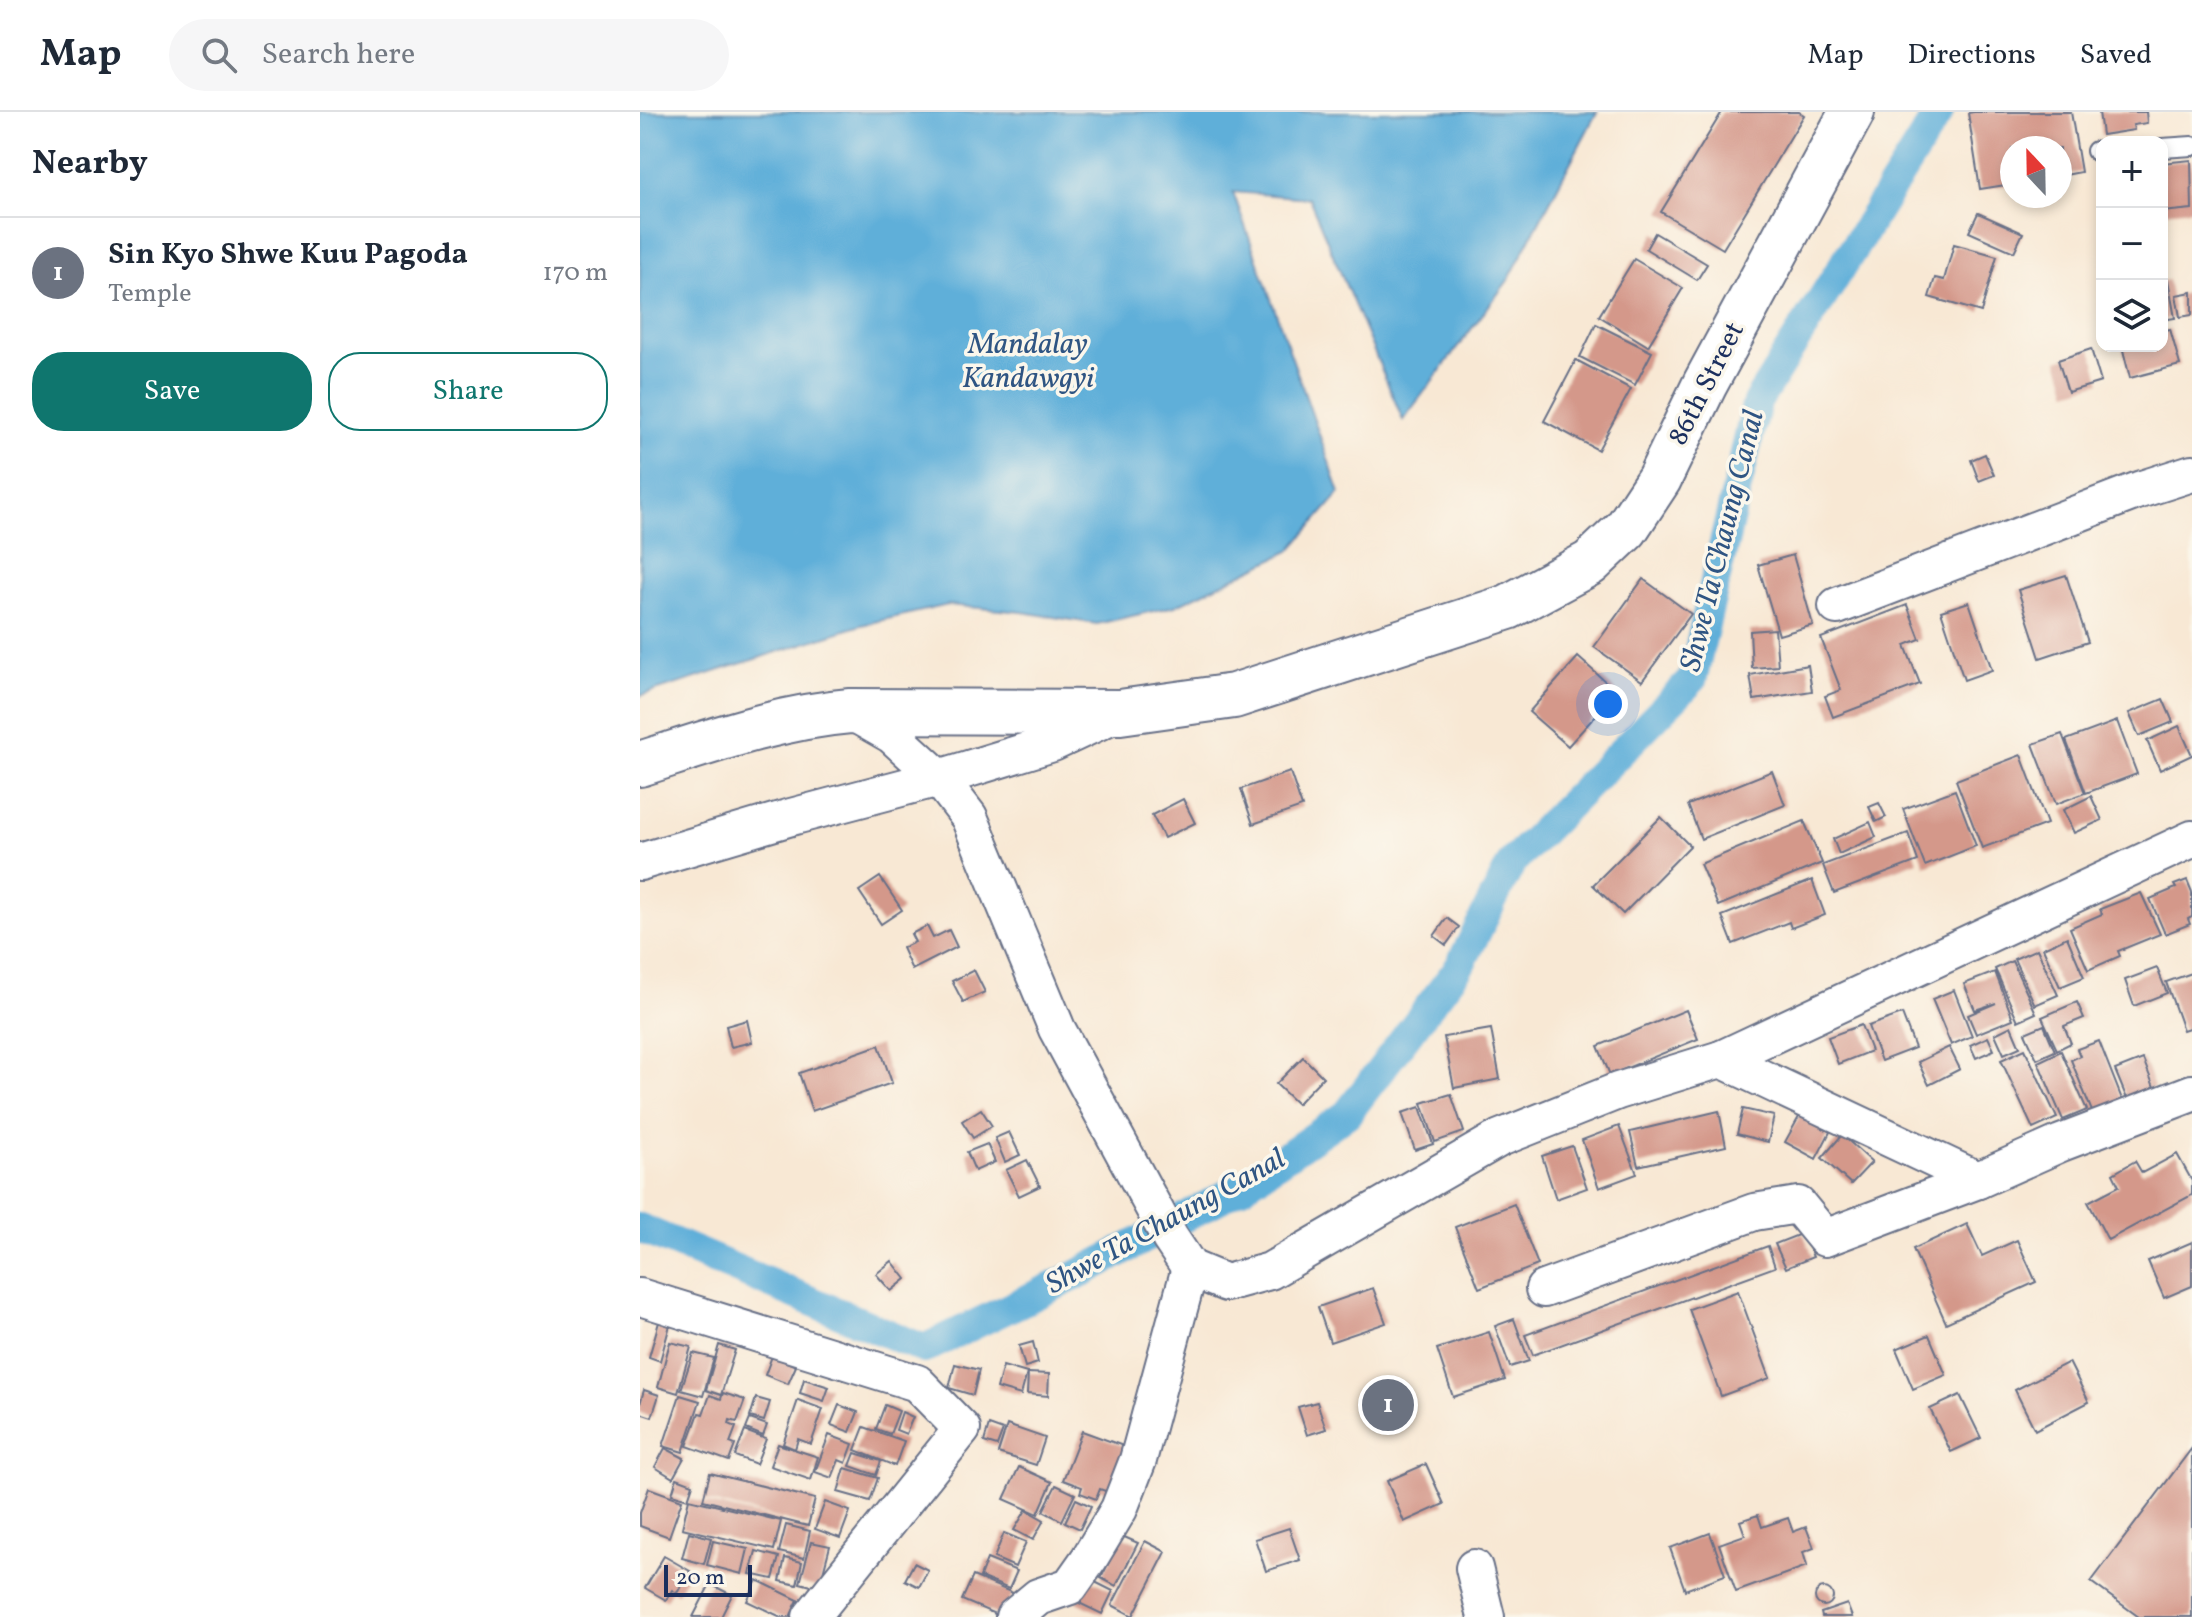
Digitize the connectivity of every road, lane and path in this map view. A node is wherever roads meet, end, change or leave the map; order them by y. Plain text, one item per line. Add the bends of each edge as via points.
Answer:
1 (1852, 112) edge
2 (2192, 146) edge
3 (2168, 148) edge
4 (2192, 473) edge
5 (1837, 606) dead end
6 (850, 711) junction
7 (1120, 712) junction
8 (640, 764) edge
9 (939, 778) junction
10 (2192, 839) edge
11 (640, 862) edge
12 (1721, 1059) junction
13 (2192, 1093) edge
14 (1978, 1180) junction
15 (1190, 1268) junction
16 (1544, 1289) dead end
17 (640, 1297) edge
18 (1474, 1568) dead end
19 (811, 1617) edge
20 (1014, 1617) edge
21 (1486, 1617) edge

1 - 7 main road, 86th Street via 1659,479 1626,529 1590,563 1508,607 1234,696
2 - 3 lane
4 - 5 street
6 - 7 main road, 86th Street
6 - 8 main road, 86th Street via 813,714
6 - 9 street via 892,735
7 - 9 street via 1053,743
9 - 11 street
9 - 15 street via 969,817 1057,1029
10 - 12 street
12 - 14 street
12 - 15 street via 1618,1091 1500,1138 1270,1271 1226,1283
13 - 14 street
14 - 16 street via 1825,1238 1798,1205 1754,1212
15 - 20 street via 1138,1460 1119,1509 1070,1586 1038,1597
17 - 19 street via 917,1383 962,1429
18 - 21 street

